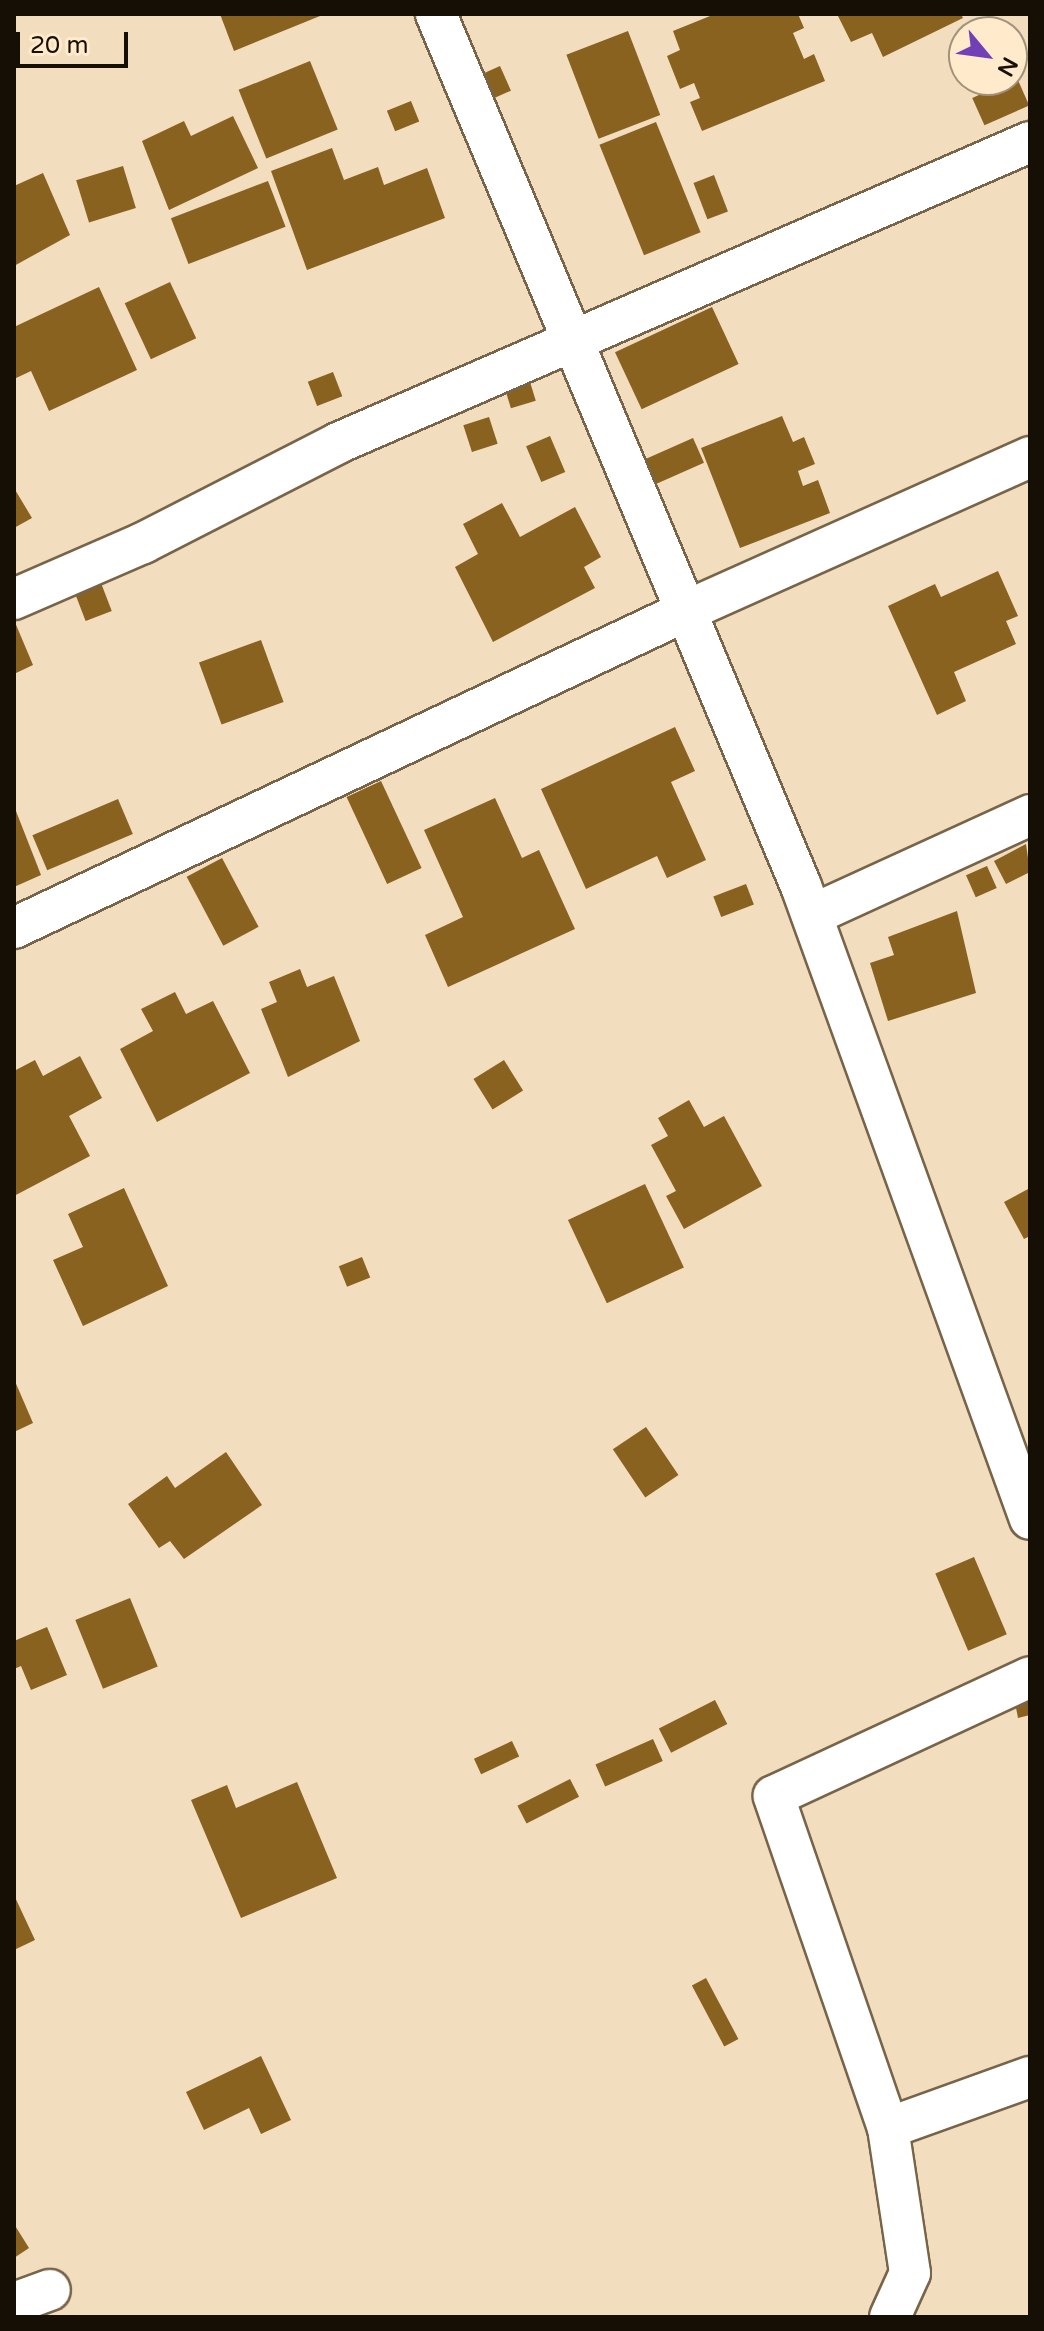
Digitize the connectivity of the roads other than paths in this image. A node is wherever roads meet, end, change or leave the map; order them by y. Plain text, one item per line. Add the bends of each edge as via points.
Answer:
1 (436, 14) edge
2 (1030, 142) edge
3 (570, 340) junction
4 (1030, 457) edge
5 (14, 599) edge
6 (688, 610) junction
7 (1030, 815) edge
8 (812, 915) junction
9 (14, 928) edge
10 (1030, 1519) edge
11 (1030, 1677) edge
12 (1030, 2077) edge
13 (888, 2128) junction
14 (890, 2317) edge

1 - 3 street
2 - 3 street
3 - 5 street
3 - 6 street
4 - 6 street
6 - 8 street
6 - 9 street
7 - 8 street
8 - 10 street
11 - 13 street via 774,1796
12 - 13 street
13 - 14 street via 910,2273

